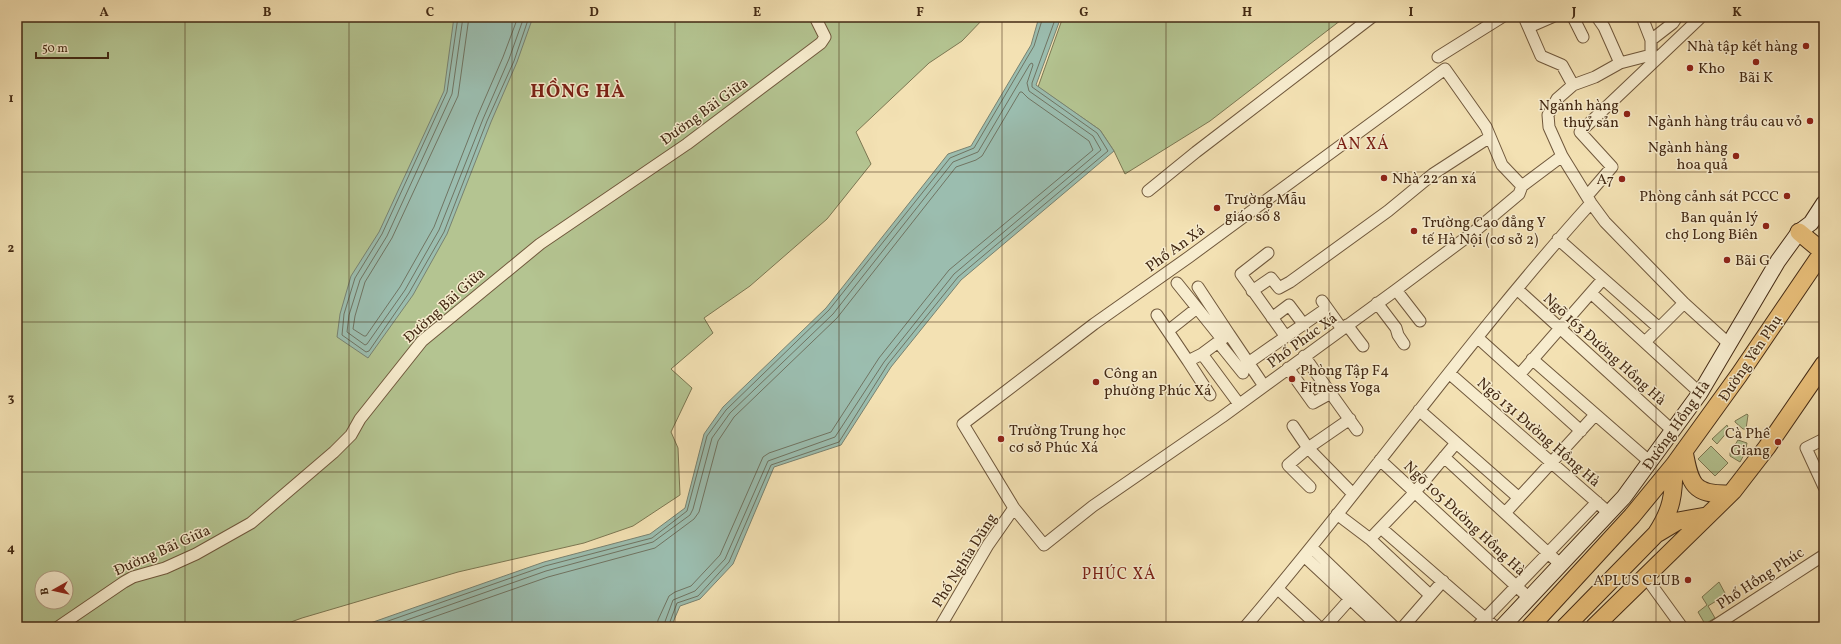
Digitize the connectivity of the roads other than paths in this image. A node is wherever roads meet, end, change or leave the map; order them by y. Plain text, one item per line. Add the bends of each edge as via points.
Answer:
1 (815, 17) edge
2 (1372, 17) edge
3 (1502, 17) edge
4 (1552, 17) edge
5 (1573, 17) edge
6 (1597, 17) edge
7 (1642, 17) edge
8 (1677, 17) edge
9 (1701, 17) edge
10 (1527, 22) edge
11 (1583, 37) dead end
12 (1651, 40) junction
13 (1438, 57) dead end
14 (1620, 63) junction
15 (1573, 85) junction
16 (1490, 137) junction
17 (1562, 156) junction
18 (1522, 186) junction
19 (1148, 191) dead end
20 (1589, 200) junction
21 (1824, 203) edge
22 (1799, 232) junction
23 (1558, 239) junction
24 (1824, 251) edge
25 (1268, 253) dead end
26 (1603, 279) junction
27 (1177, 283) dead end
28 (1198, 287) dead end
29 (1396, 290) junction
30 (1517, 290) junction
31 (1252, 291) junction
32 (1591, 293) junction
33 (1377, 303) junction
34 (1684, 303) junction
35 (1197, 308) junction
36 (1157, 315) dead end
37 (1272, 318) junction
38 (1420, 321) dead end
39 (1304, 325) junction
40 (1345, 327) junction
41 (1559, 328) junction
42 (1659, 328) junction
43 (1168, 331) junction
44 (1286, 337) junction
45 (1223, 338) junction
46 (1478, 338) junction
47 (1645, 342) junction
48 (1728, 343) junction
49 (1404, 344) dead end
50 (1363, 346) dead end
51 (1202, 354) junction
52 (1304, 356) junction
53 (1532, 359) junction
54 (1188, 361) junction
55 (1824, 364) edge
56 (1246, 368) junction
57 (1288, 368) junction
58 (1449, 373) junction
59 (1518, 375) junction
60 (1264, 386) junction
61 (1331, 393) junction
62 (1700, 393) junction
63 (1210, 395) dead end
64 (1239, 404) junction
65 (1419, 410) junction
66 (1595, 415) junction
67 (1350, 419) junction
68 (1292, 426) dead end
69 (1357, 430) dead end
70 (1673, 430) junction
71 (1581, 431) junction
72 (1824, 439) edge
73 (1456, 443) junction
74 (1308, 448) junction
75 (1684, 451) junction
76 (1444, 458) junction
77 (1380, 460) junction
78 (1551, 462) junction
79 (1650, 462) junction
80 (1674, 465) junction
81 (1310, 487) dead end
82 (1824, 487) edge
83 (1415, 492) junction
84 (1353, 494) junction
85 (1729, 494) junction
86 (1518, 498) junction
87 (1597, 502) junction
88 (1014, 508) junction
89 (1505, 513) junction
90 (1609, 513) junction
91 (1337, 514) junction
92 (1706, 516) junction
93 (1381, 528) junction
94 (1656, 534) junction
95 (1370, 539) junction
96 (1312, 547) junction
97 (1548, 552) junction
98 (1824, 555) edge
99 (1304, 556) junction
100 (1560, 564) junction
101 (1645, 576) junction
102 (1443, 581) junction
103 (1516, 586) junction
104 (1278, 589) junction
105 (1430, 595) junction
106 (1529, 598) junction
107 (1350, 599) junction
108 (1486, 618) junction
109 (58, 627) edge
110 (940, 627) edge
111 (1245, 627) edge
112 (1319, 627) edge
113 (1325, 627) edge
114 (1380, 627) edge
115 (1394, 627) edge
116 (1402, 627) edge
117 (1477, 627) edge
118 (1495, 627) edge
119 (1502, 627) edge
120 (1530, 627) edge
121 (1565, 627) edge
122 (1594, 627) edge
123 (1682, 627) edge
124 (1713, 627) edge

1 - 109 street, Đường Bãi Giữa via 825,37 821,43 687,144 540,244 422,341 360,419 351,436 251,523 196,554 165,568 133,577
2 - 19 street
3 - 13 street
4 - 10 street
5 - 11 street
6 - 14 street
7 - 12 street
8 - 12 street
9 - 20 street via 1580,132 1612,167
10 - 15 street via 1541,56 1562,65
12 - 14 street via 1651,55
14 - 15 street via 1595,77
15 - 17 street via 1557,99 1548,115 1549,127
16 - 18 street via 1502,165
16 - 31 street via 1433,174 1388,212 1290,282 1279,288 1271,278
16 - 88 street, Phố An Xá via 1486,127 1444,69 1094,324 962,424
17 - 18 street, Phố Phúc Xá
17 - 20 street
18 - 29 street, Phố Phúc Xá via 1519,194 1475,231
20 - 23 street
20 - 34 street via 1605,222
21 - 22 street, Đường Hồng Hà via 1811,223
22 - 24 main road
22 - 48 street, Đường Hồng Hà via 1778,261
23 - 26 street
23 - 30 street
24 - 75 main road, Đường Yên Phụ
25 - 31 street via 1240,274
26 - 32 street
26 - 42 street
27 - 35 street
28 - 45 street
29 - 33 street, Phố Phúc Xá
29 - 38 street
30 - 41 street, Ngõ 163 Đường Hồng Hà
30 - 46 street
31 - 37 street
32 - 41 street
32 - 47 street
33 - 40 street, Phố Phúc Xá
33 - 49 street via 1396,328
34 - 42 street
34 - 48 street
35 - 43 street
35 - 45 street
36 - 43 street
37 - 39 street via 1289,305
37 - 44 street
39 - 40 street via 1324,305
39 - 44 street
40 - 50 street
40 - 52 street, Phố Phúc Xá
41 - 53 street
41 - 70 street, Ngõ 163 Đường Hồng Hà
42 - 47 street
43 - 54 street
44 - 56 street
45 - 51 street
45 - 56 street
46 - 58 street
46 - 59 street
47 - 62 street
48 - 62 street, Đường Hồng Hà
51 - 54 street
51 - 64 street
52 - 57 street, Phố Phúc Xá
52 - 61 street
53 - 59 street
53 - 66 street
54 - 63 street
55 - 85 main road via 1767,447
56 - 60 street
57 - 60 street, Phố Phúc Xá
57 - 61 street via 1313,403
58 - 65 street
58 - 78 street, Ngõ 131 Đường Hồng Hà
59 - 71 street
60 - 64 street, Phố Phúc Xá
61 - 67 street
62 - 70 street, Đường Hồng Hà
64 - 88 street, Phố Phúc Xá via 1093,506 1044,545
65 - 73 street
65 - 77 street
66 - 71 street
66 - 79 street
67 - 69 street
67 - 74 street
68 - 74 street
70 - 79 street, Đường Hồng Hà
71 - 78 street
72 - 82 street via 1806,448
73 - 76 street
73 - 86 street
74 - 81 street via 1288,465
74 - 84 street
75 - 80 main road, Đường Yên Phụ
75 - 85 main road via 1690,477 1698,488 1710,494
76 - 83 street
76 - 89 street
77 - 83 street, Ngõ 105 Đường Hồng Hà
77 - 84 street
78 - 86 street
78 - 87 street, Ngõ 131 Đường Hồng Hà
79 - 90 street, Đường Hồng Hà
80 - 94 main road via 1670,509
80 - 120 main road, Đường Yên Phụ via 1632,516
83 - 93 street
83 - 103 street, Ngõ 105 Đường Hồng Hà
84 - 91 street
85 - 92 main road
86 - 89 street
87 - 90 street, Ngõ 131 Đường Hồng Hà
87 - 97 street
88 - 110 street, Phố Nghĩa Dũng via 988,545
89 - 97 street
90 - 100 street, Đường Hồng Hà
91 - 95 street
91 - 96 street
92 - 94 main road via 1678,520
92 - 101 main road
93 - 95 street
93 - 102 street
94 - 121 main road
95 - 105 street
96 - 99 street
96 - 115 street
97 - 100 street
97 - 103 street
98 - 124 street, Phố Hồng Phúc
99 - 104 street
99 - 107 street
100 - 106 street, Đường Hồng Hà
101 - 122 main road
101 - 123 street
102 - 105 street
102 - 108 street
103 - 106 street, Ngõ 105 Đường Hồng Hà
103 - 108 street
104 - 111 street
104 - 112 street
105 - 116 street
106 - 119 street, Đường Hồng Hà
107 - 113 street
107 - 114 street
108 - 117 street
108 - 118 street

